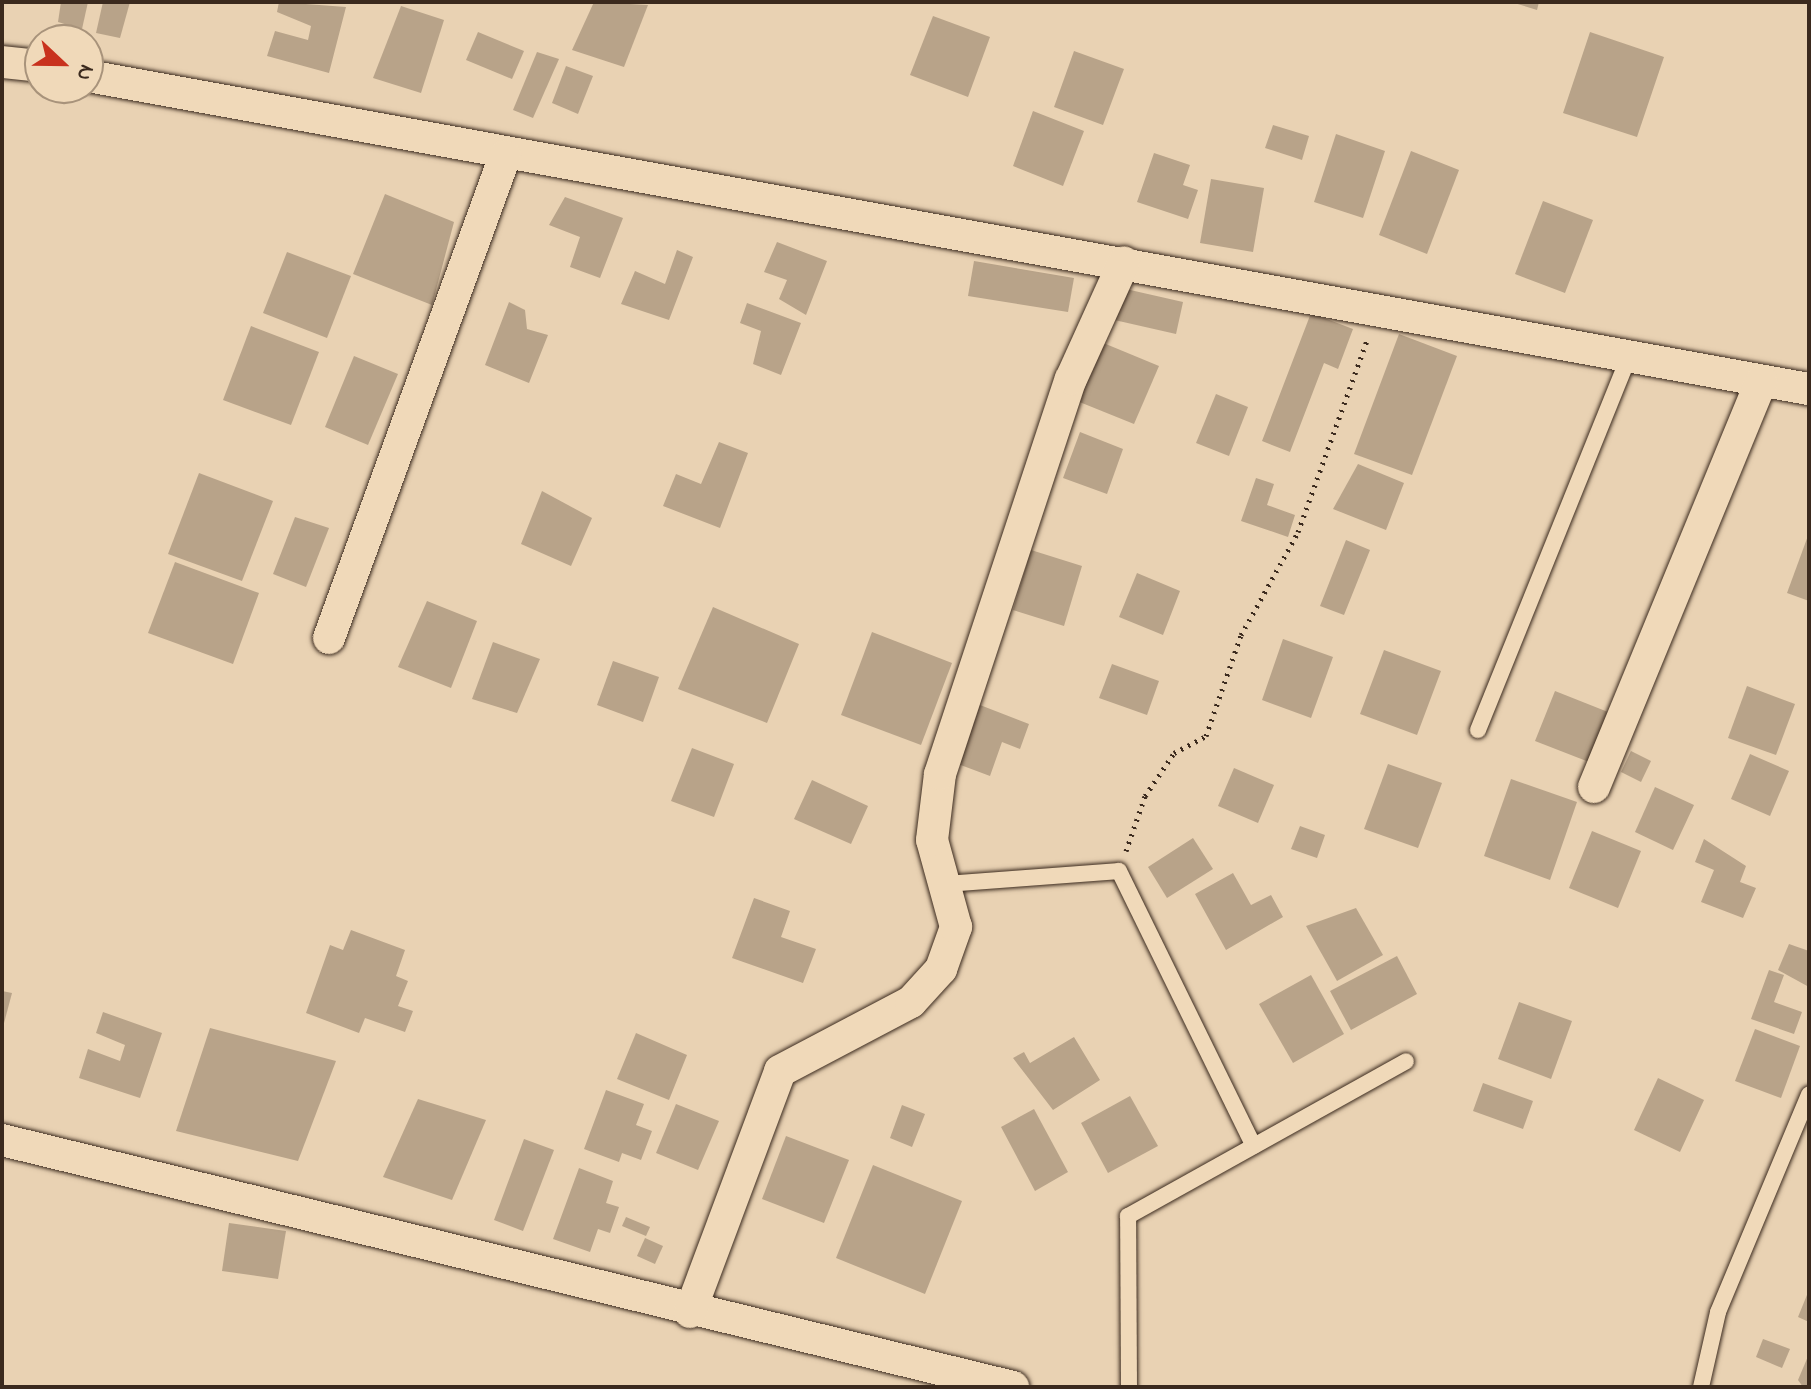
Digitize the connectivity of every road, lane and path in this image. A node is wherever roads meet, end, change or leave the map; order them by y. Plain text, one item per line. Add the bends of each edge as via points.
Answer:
1 (2, 62) edge
2 (24, 64) edge
3 (104, 79) edge
4 (505, 156) junction
5 (1124, 262) junction
6 (1374, 307) junction
7 (1629, 356) junction
8 (1761, 381) junction
9 (1809, 389) edge
10 (329, 638) dead end
11 (1478, 730) dead end
12 (1594, 787) dead end
13 (1119, 871) junction
14 (947, 884) junction
15 (1406, 1061) dead end
16 (1809, 1094) edge
17 (2, 1140) edge
18 (1254, 1146) junction
19 (690, 1312) junction
20 (1013, 1387) edge
21 (1129, 1387) edge
22 (1701, 1387) edge

1 - 2 street
3 - 4 street
4 - 5 street
4 - 10 street
5 - 6 street
5 - 14 street via 1071,379 940,774 932,840
6 - 7 street
6 - 13 path via 1298,532 1241,635 1206,736 1174,753 1145,796
7 - 8 street
7 - 11 lane
8 - 9 street
8 - 12 street
13 - 14 lane
13 - 18 lane
14 - 19 street via 956,927 941,969 911,1002 780,1071
15 - 18 lane
16 - 22 lane via 1718,1312
17 - 19 street
18 - 21 lane via 1128,1216
19 - 20 street

